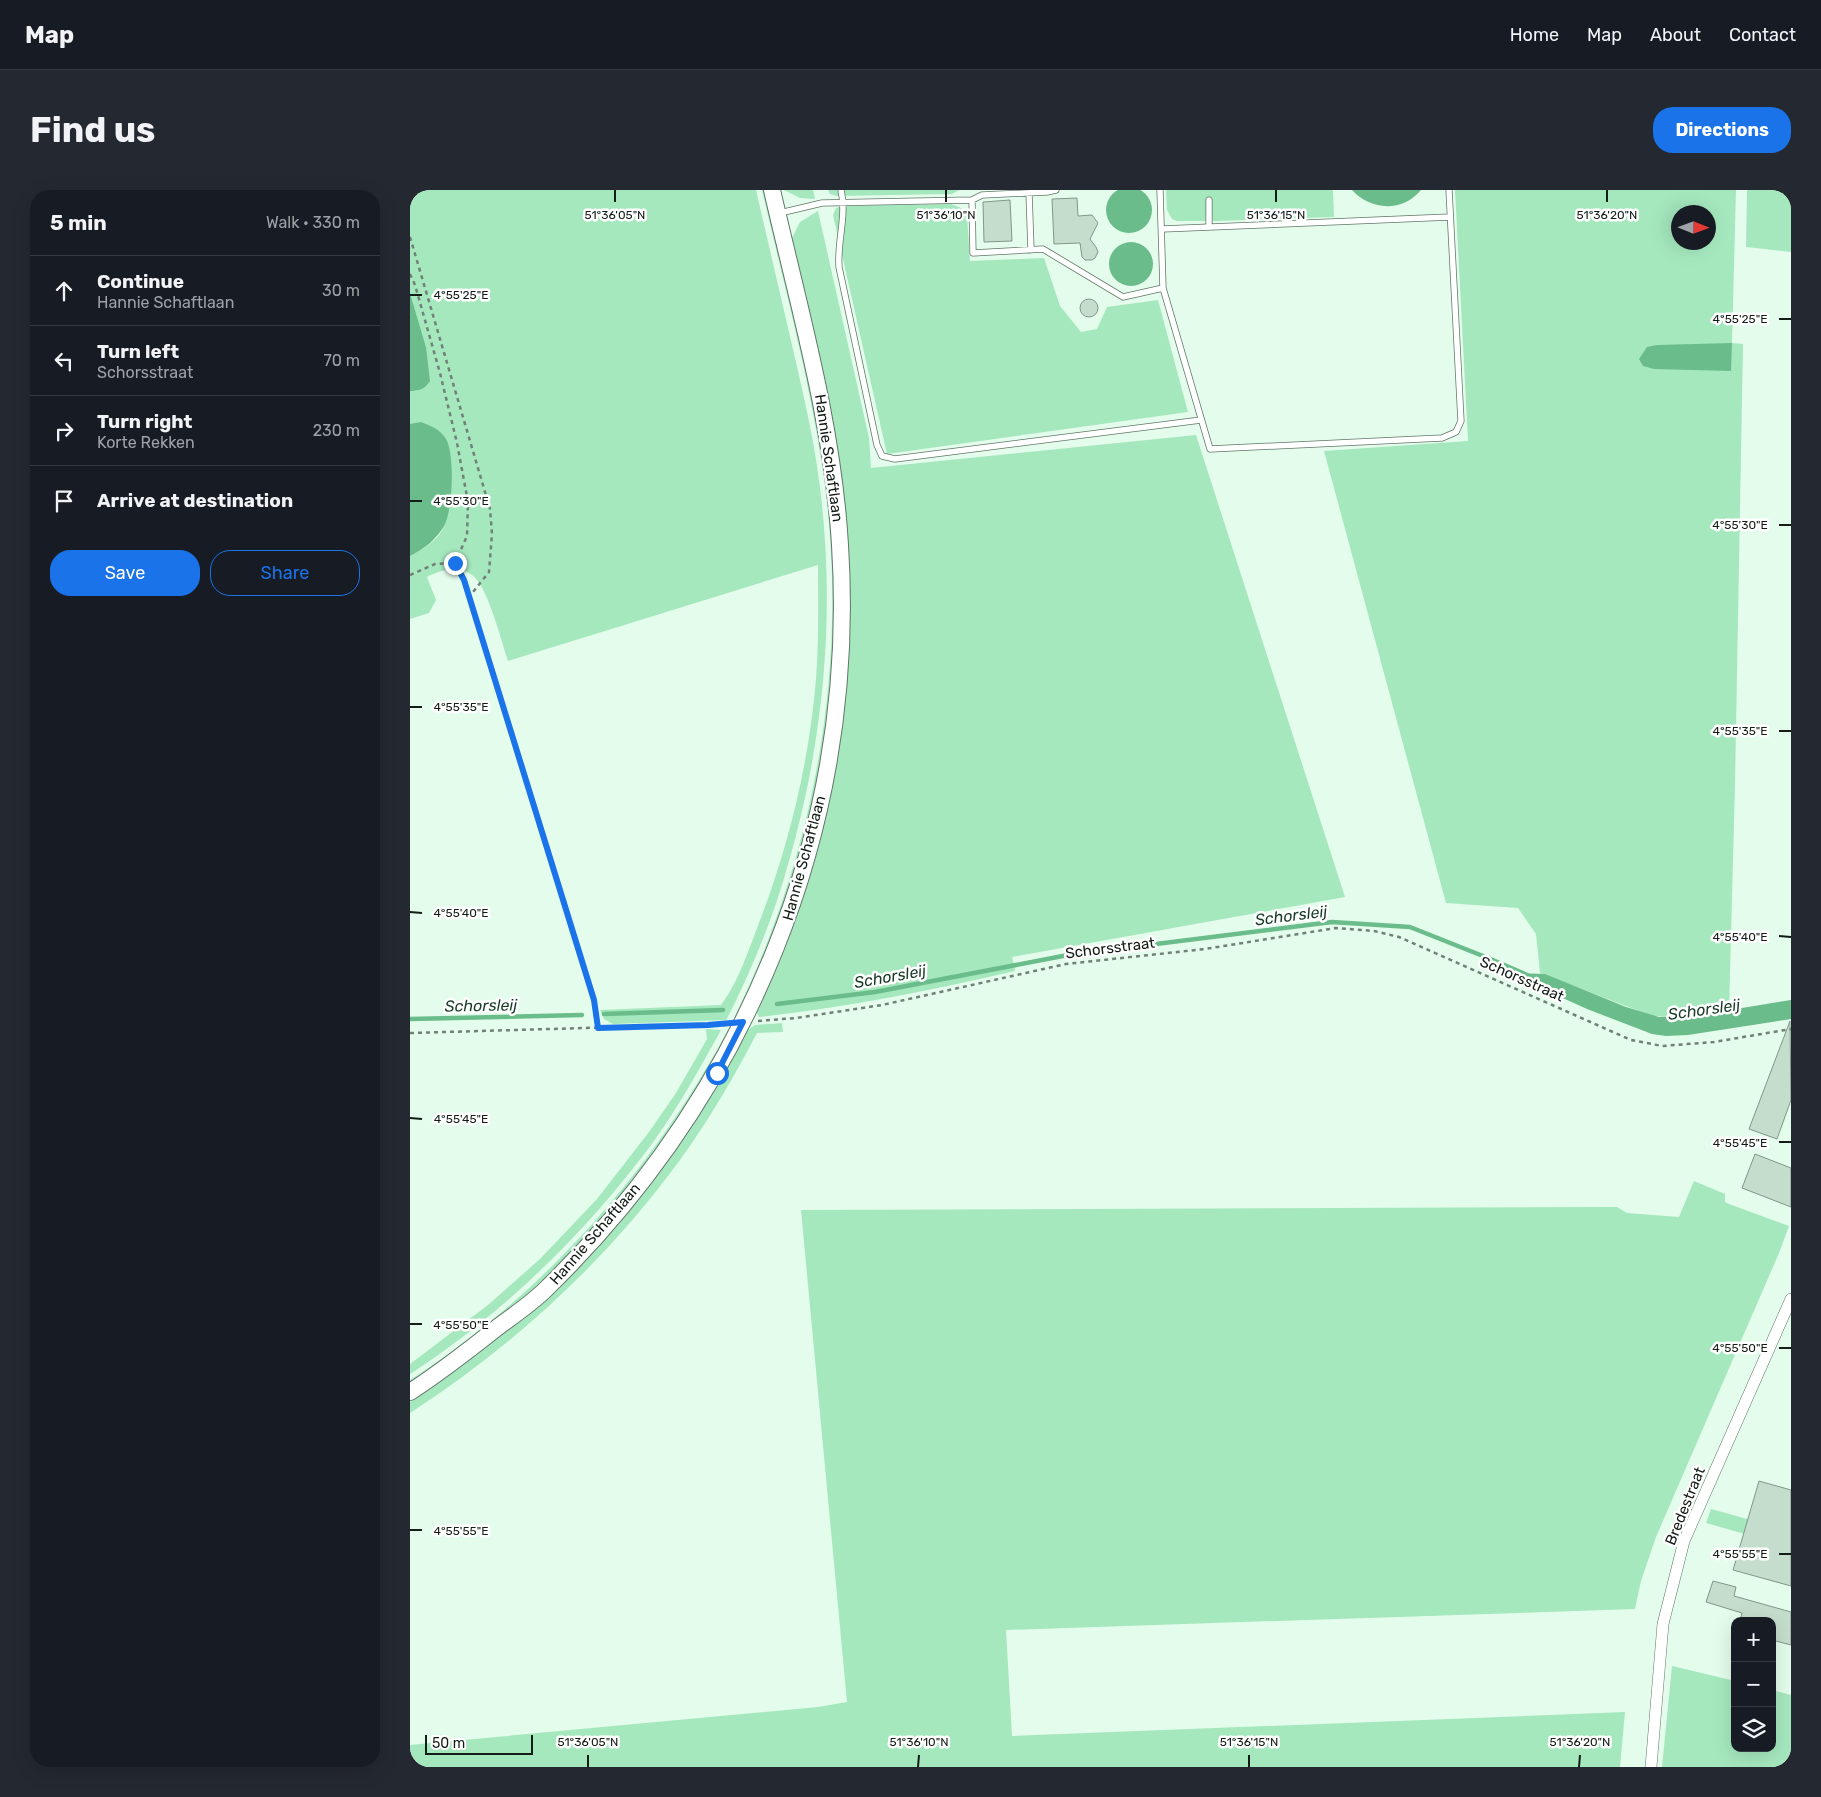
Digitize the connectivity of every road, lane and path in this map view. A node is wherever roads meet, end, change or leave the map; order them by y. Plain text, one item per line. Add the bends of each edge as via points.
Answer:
1 (772, 190) edge
2 (841, 190) edge
3 (1056, 190) edge
4 (1160, 190) edge
5 (1449, 190) edge
6 (982, 193) edge
7 (1029, 193) junction
8 (972, 200) junction
9 (1209, 200) dead end
10 (844, 202) junction
11 (777, 213) junction
12 (1450, 217) junction
13 (1209, 227) junction
14 (1162, 229) junction
15 (410, 237) edge
16 (1031, 250) junction
17 (410, 274) edge
18 (1163, 288) junction
19 (1201, 420) junction
20 (455, 563) junction
21 (410, 575) edge
22 (469, 597) junction
23 (736, 1022) junction
24 (598, 1028) junction
25 (1791, 1029) edge
26 (724, 1031) dead end
27 (410, 1033) edge
28 (1791, 1298) edge
29 (410, 1392) edge
30 (1651, 1767) edge

1 - 11 main road, Hannie Schaftlaan
2 - 10 lane
3 - 7 lane
4 - 14 lane
5 - 12 lane
6 - 7 lane
6 - 8 lane
7 - 16 lane
8 - 10 lane
8 - 16 lane via 973,253
9 - 13 lane
10 - 11 lane via 822,203
10 - 19 lane via 839,267 882,456 895,459
11 - 23 main road, Hannie Schaftlaan via 819,389 832,462 840,545 842,624 835,720 819,810 804,869 784,932
12 - 13 lane
12 - 19 lane via 1462,421 1456,432 1442,438 1210,449
13 - 14 lane
14 - 18 lane
15 - 22 path via 490,509 489,572
16 - 18 lane via 1043,250 1124,297
17 - 20 path via 440,373 468,502 467,536
18 - 19 lane
20 - 21 path via 436,564
20 - 22 path
22 - 24 path via 594,1000
23 - 24 path, Schorsstraat
23 - 25 path, Schorsstraat via 796,1018 882,1005 1066,964 1205,949 1336,928 1399,937 1631,1040 1662,1046 1714,1042
23 - 26 path
23 - 29 main road, Hannie Schaftlaan via 717,1073 679,1132 622,1207 544,1291
24 - 27 path, Schorsstraat
28 - 30 street, Bredestraat via 1684,1541 1664,1624

